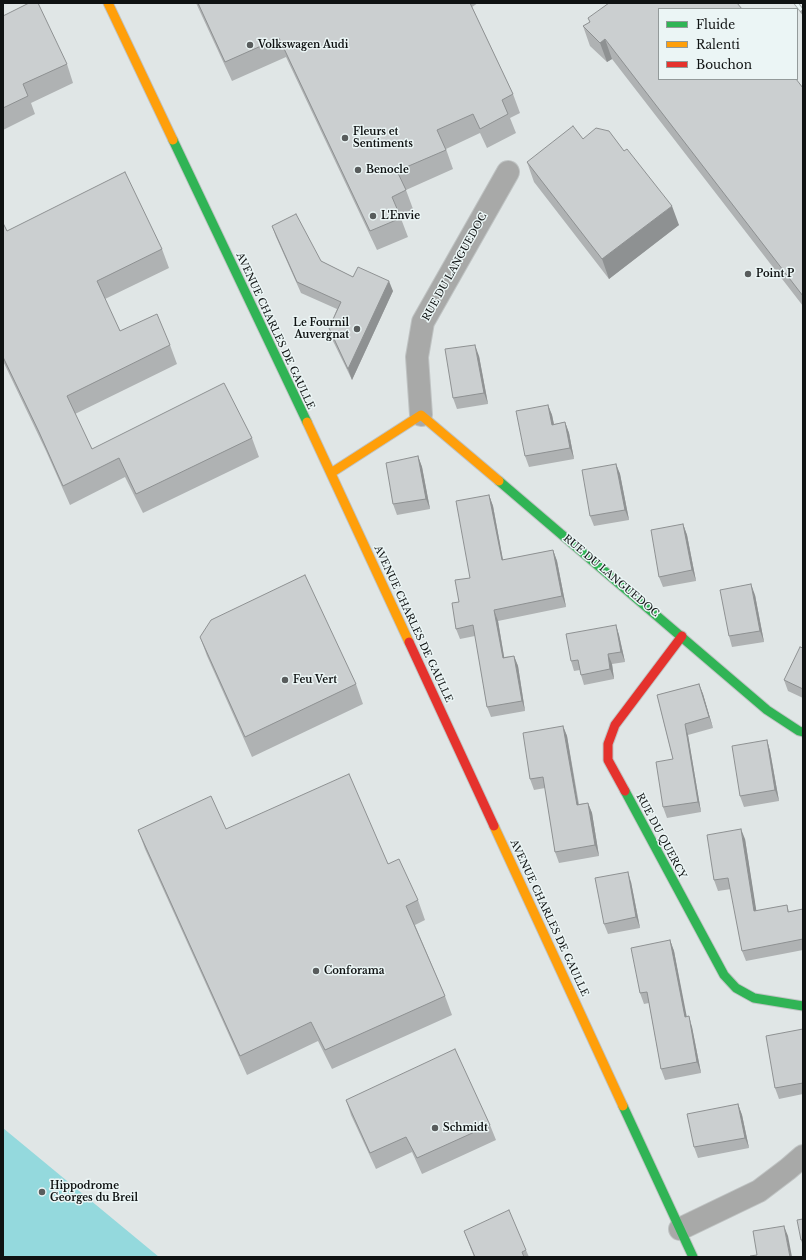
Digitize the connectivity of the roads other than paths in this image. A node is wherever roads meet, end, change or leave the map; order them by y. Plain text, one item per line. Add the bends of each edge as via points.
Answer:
1 (108, 3) edge
2 (508, 172) dead end
3 (421, 416) junction
4 (331, 473) junction
5 (682, 636) junction
6 (803, 732) edge
7 (803, 1006) edge
8 (803, 1156) edge
9 (680, 1229) junction
10 (693, 1257) edge

1 - 4 main road, AVENUE CHARLES DE GAULLE
2 - 3 street, RUE DU LANGUEDOC via 423,322 417,357
3 - 4 main road
3 - 5 main road, RUE DU LANGUEDOC
4 - 9 main road, AVENUE CHARLES DE GAULLE
5 - 6 main road, RUE DU LANGUEDOC via 767,710
5 - 7 main road, RUE DU QUERCY via 615,725 608,744 608,760 724,975 736,988 754,998
8 - 9 street via 759,1191
9 - 10 main road, AVENUE CHARLES DE GAULLE

